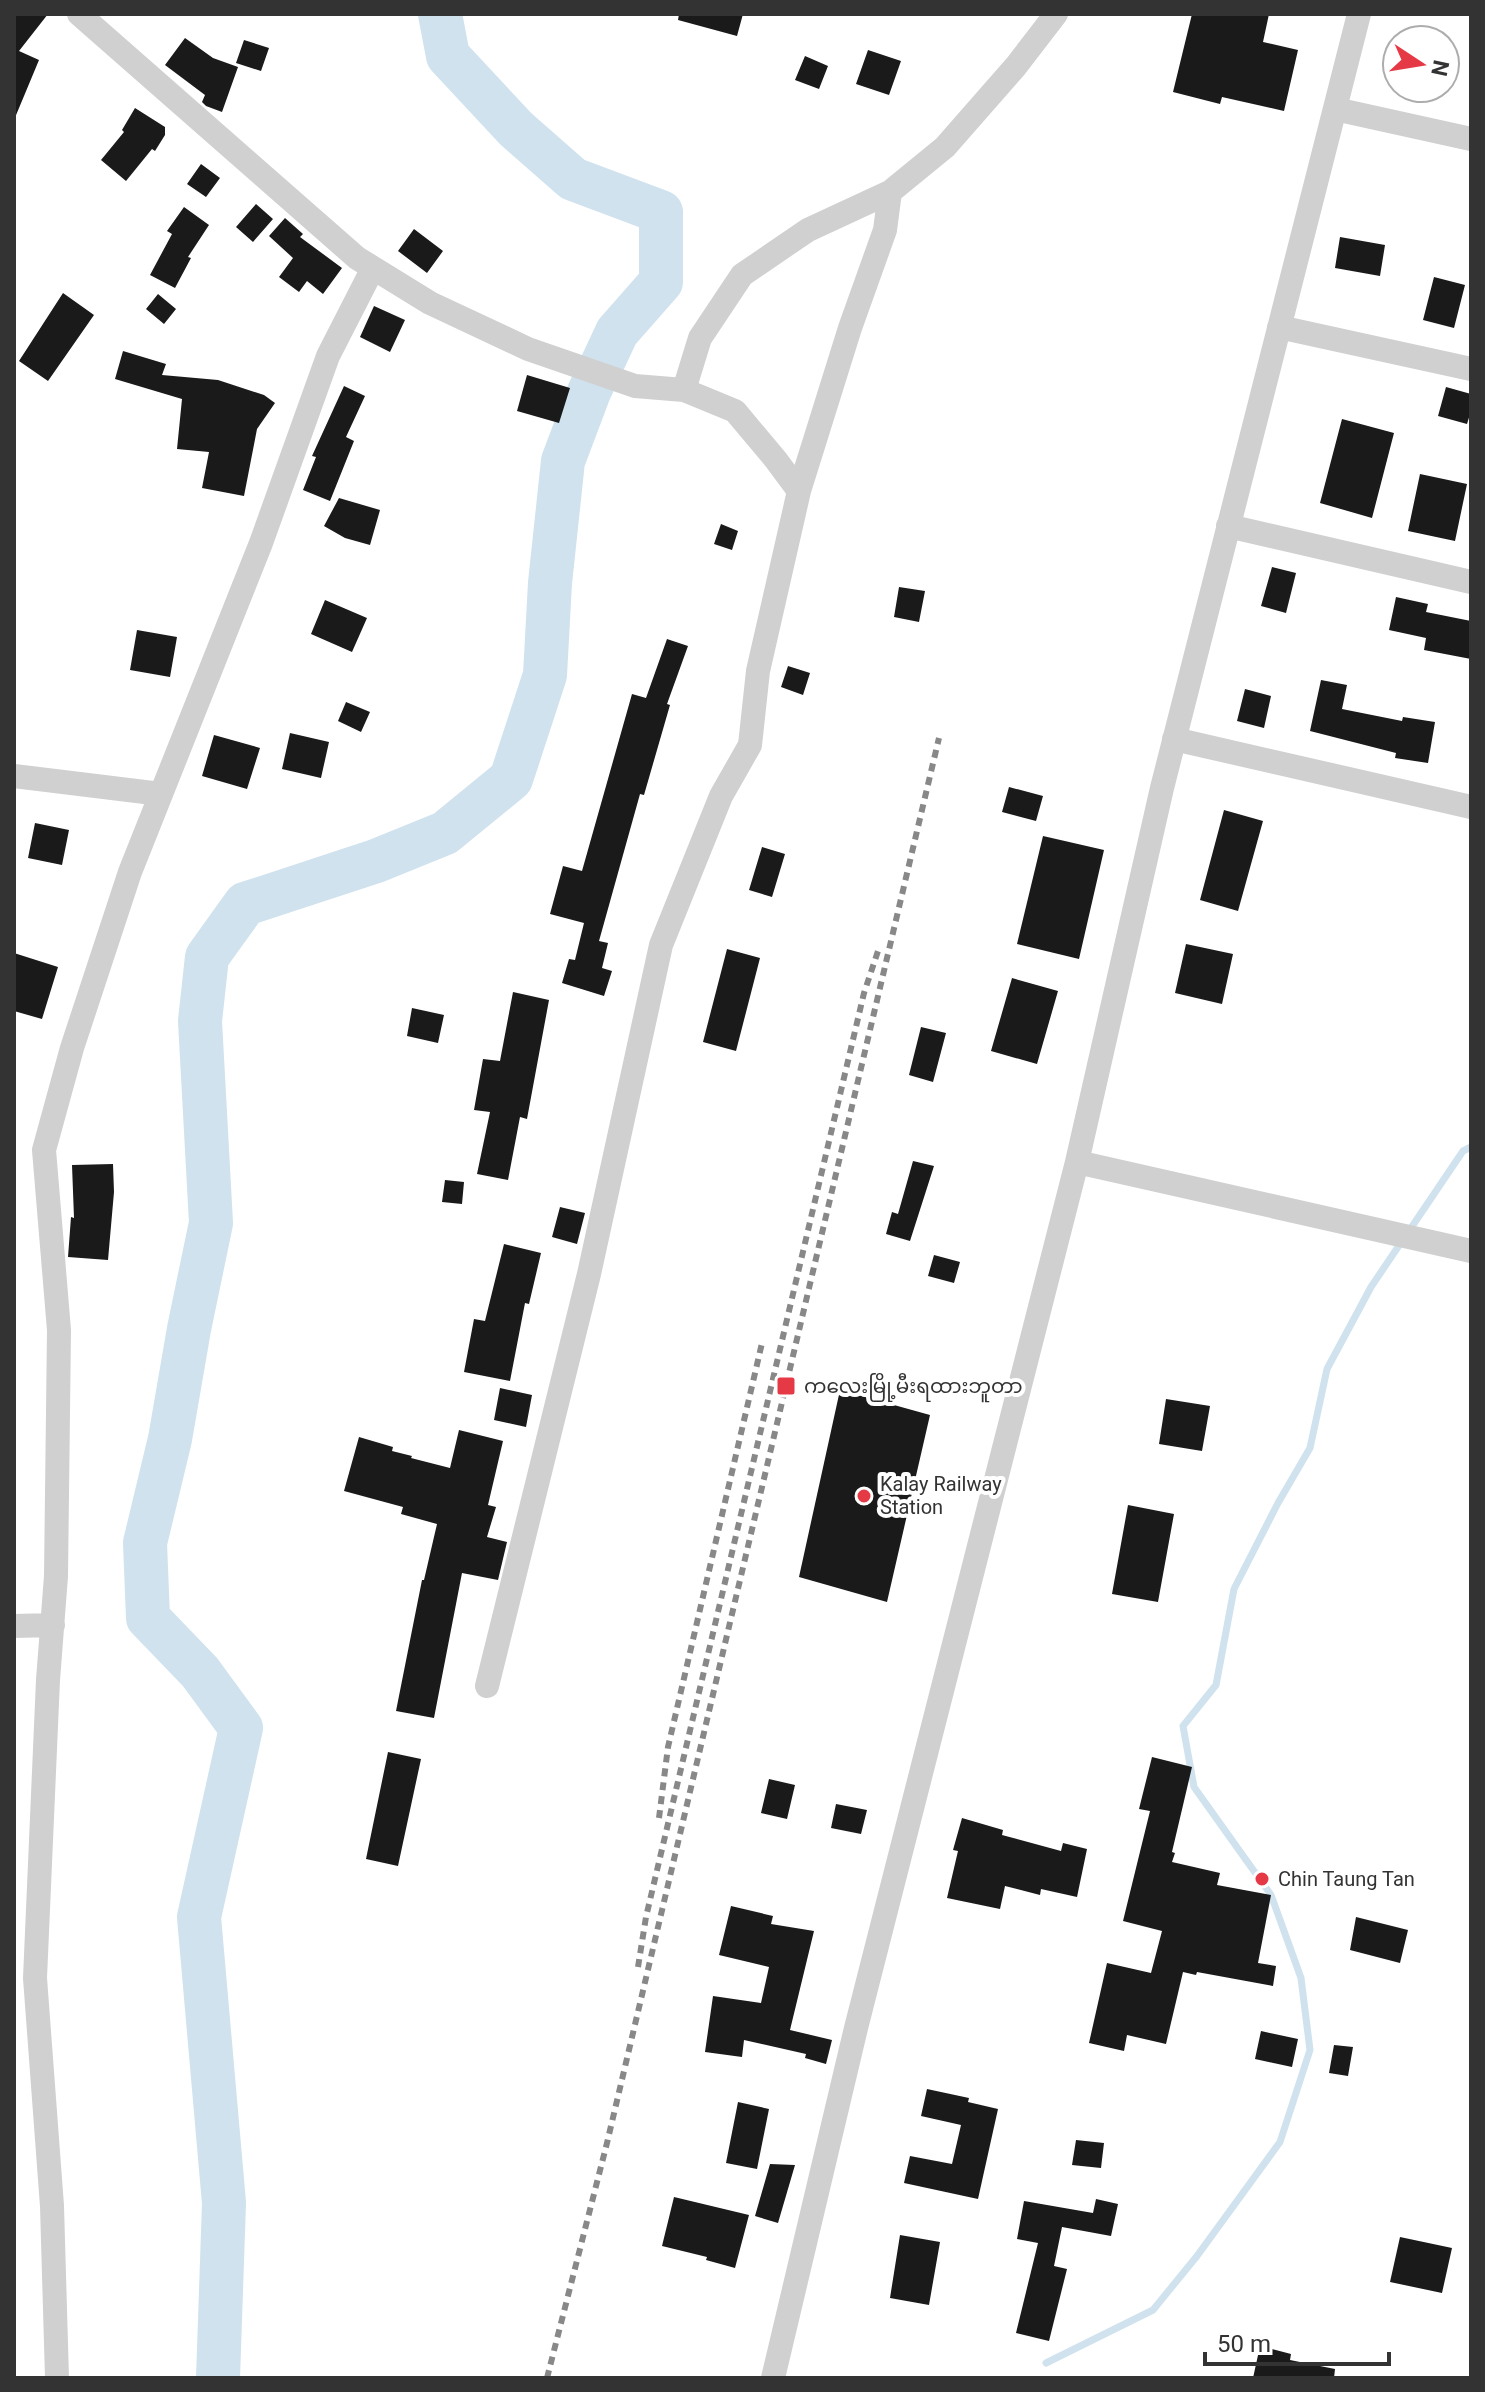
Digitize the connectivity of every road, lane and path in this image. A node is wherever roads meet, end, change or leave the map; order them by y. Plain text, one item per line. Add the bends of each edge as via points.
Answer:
1 (79, 14) edge
2 (1056, 14) edge
3 (1359, 14) edge
4 (1335, 109) junction
5 (1471, 139) edge
6 (890, 192) junction
7 (373, 268) junction
8 (1279, 327) junction
9 (1471, 369) edge
10 (684, 390) junction
11 (799, 491) junction
12 (1228, 526) junction
13 (1471, 582) edge
14 (1174, 739) junction
15 (14, 776) edge
16 (161, 794) junction
17 (1471, 807) edge
18 (1077, 1162) junction
19 (1471, 1251) edge
20 (53, 1625) junction
21 (14, 1626) edge
22 (487, 1686) dead end
23 (57, 2378) edge
24 (773, 2378) edge

1 - 7 street
2 - 6 street via 945,147
3 - 4 street
4 - 5 street
4 - 8 street
6 - 10 street via 808,230 742,275 700,338
6 - 11 street via 885,230
7 - 10 street via 430,303 528,349 635,386
7 - 16 street via 328,356 261,543
8 - 9 street
8 - 12 street
10 - 11 street via 735,411
11 - 22 street via 758,671 750,745 721,796 661,945 589,1274
12 - 13 street
12 - 14 street
14 - 17 street
14 - 18 street
15 - 16 street
16 - 20 street via 72,1048 44,1150 59,1330
18 - 19 street
18 - 24 street via 856,2028
20 - 21 street
20 - 23 street via 35,1978 52,2206

